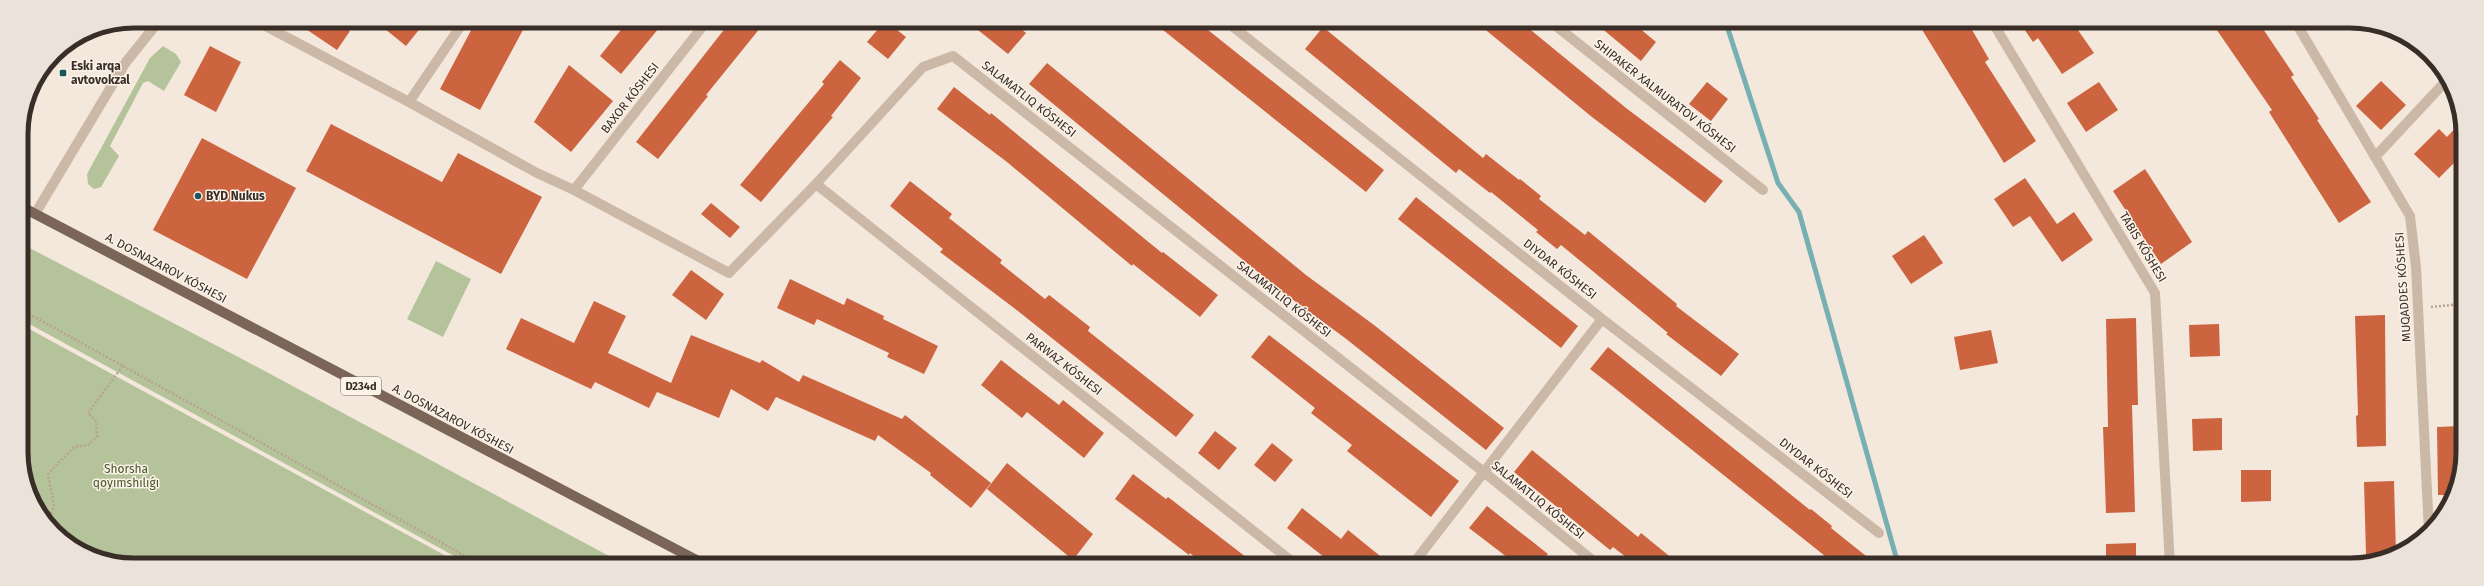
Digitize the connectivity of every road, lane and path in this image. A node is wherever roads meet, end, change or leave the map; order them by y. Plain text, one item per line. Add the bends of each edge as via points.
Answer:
1 (154, 28) edge
2 (269, 28) edge
3 (459, 28) edge
4 (701, 28) edge
5 (1235, 28) edge
6 (1559, 28) edge
7 (1996, 28) edge
8 (2299, 28) edge
9 (2443, 84) edge
10 (409, 102) junction
11 (2375, 157) junction
12 (816, 184) junction
13 (574, 190) junction
14 (1763, 190) dead end
15 (28, 210) edge
16 (35, 214) junction
17 (2456, 304) edge
18 (2418, 308) junction
19 (28, 313) edge
20 (1602, 319) junction
21 (124, 364) junction
22 (1485, 473) junction
23 (50, 517) edge
24 (2429, 523) edge
25 (1879, 533) dead end
26 (469, 558) edge
27 (692, 558) edge
28 (1287, 558) edge
29 (1418, 558) edge
30 (1590, 558) edge
31 (2170, 558) edge

1 - 16 street via 126,62
2 - 10 street
3 - 10 street
4 - 13 street, BAXOR KÓSHESI
5 - 20 street, DIYDAR KÓSHESI
6 - 14 street
7 - 31 street via 2155,293
8 - 11 street, MUQADDES KÓSHESI
9 - 11 street
10 - 13 street via 537,173
11 - 18 street, MUQADDES KÓSHESI via 2410,216
12 - 13 street via 729,273
12 - 22 street via 923,67 953,56
12 - 28 street, PARWAZ KÓSHESI
15 - 16 main road, A. DOSNAZAROV KÓSHESI / D234d
16 - 27 main road, A. DOSNAZAROV KÓSHESI / D234d
17 - 18 path
18 - 24 street, MUQADDES KÓSHESI
19 - 21 path
20 - 22 street
20 - 25 street, DIYDAR KÓSHESI
21 - 23 path via 88,413 96,421 97,437 88,445 74,447 48,474 54,506
21 - 26 path
22 - 29 street
22 - 30 street

